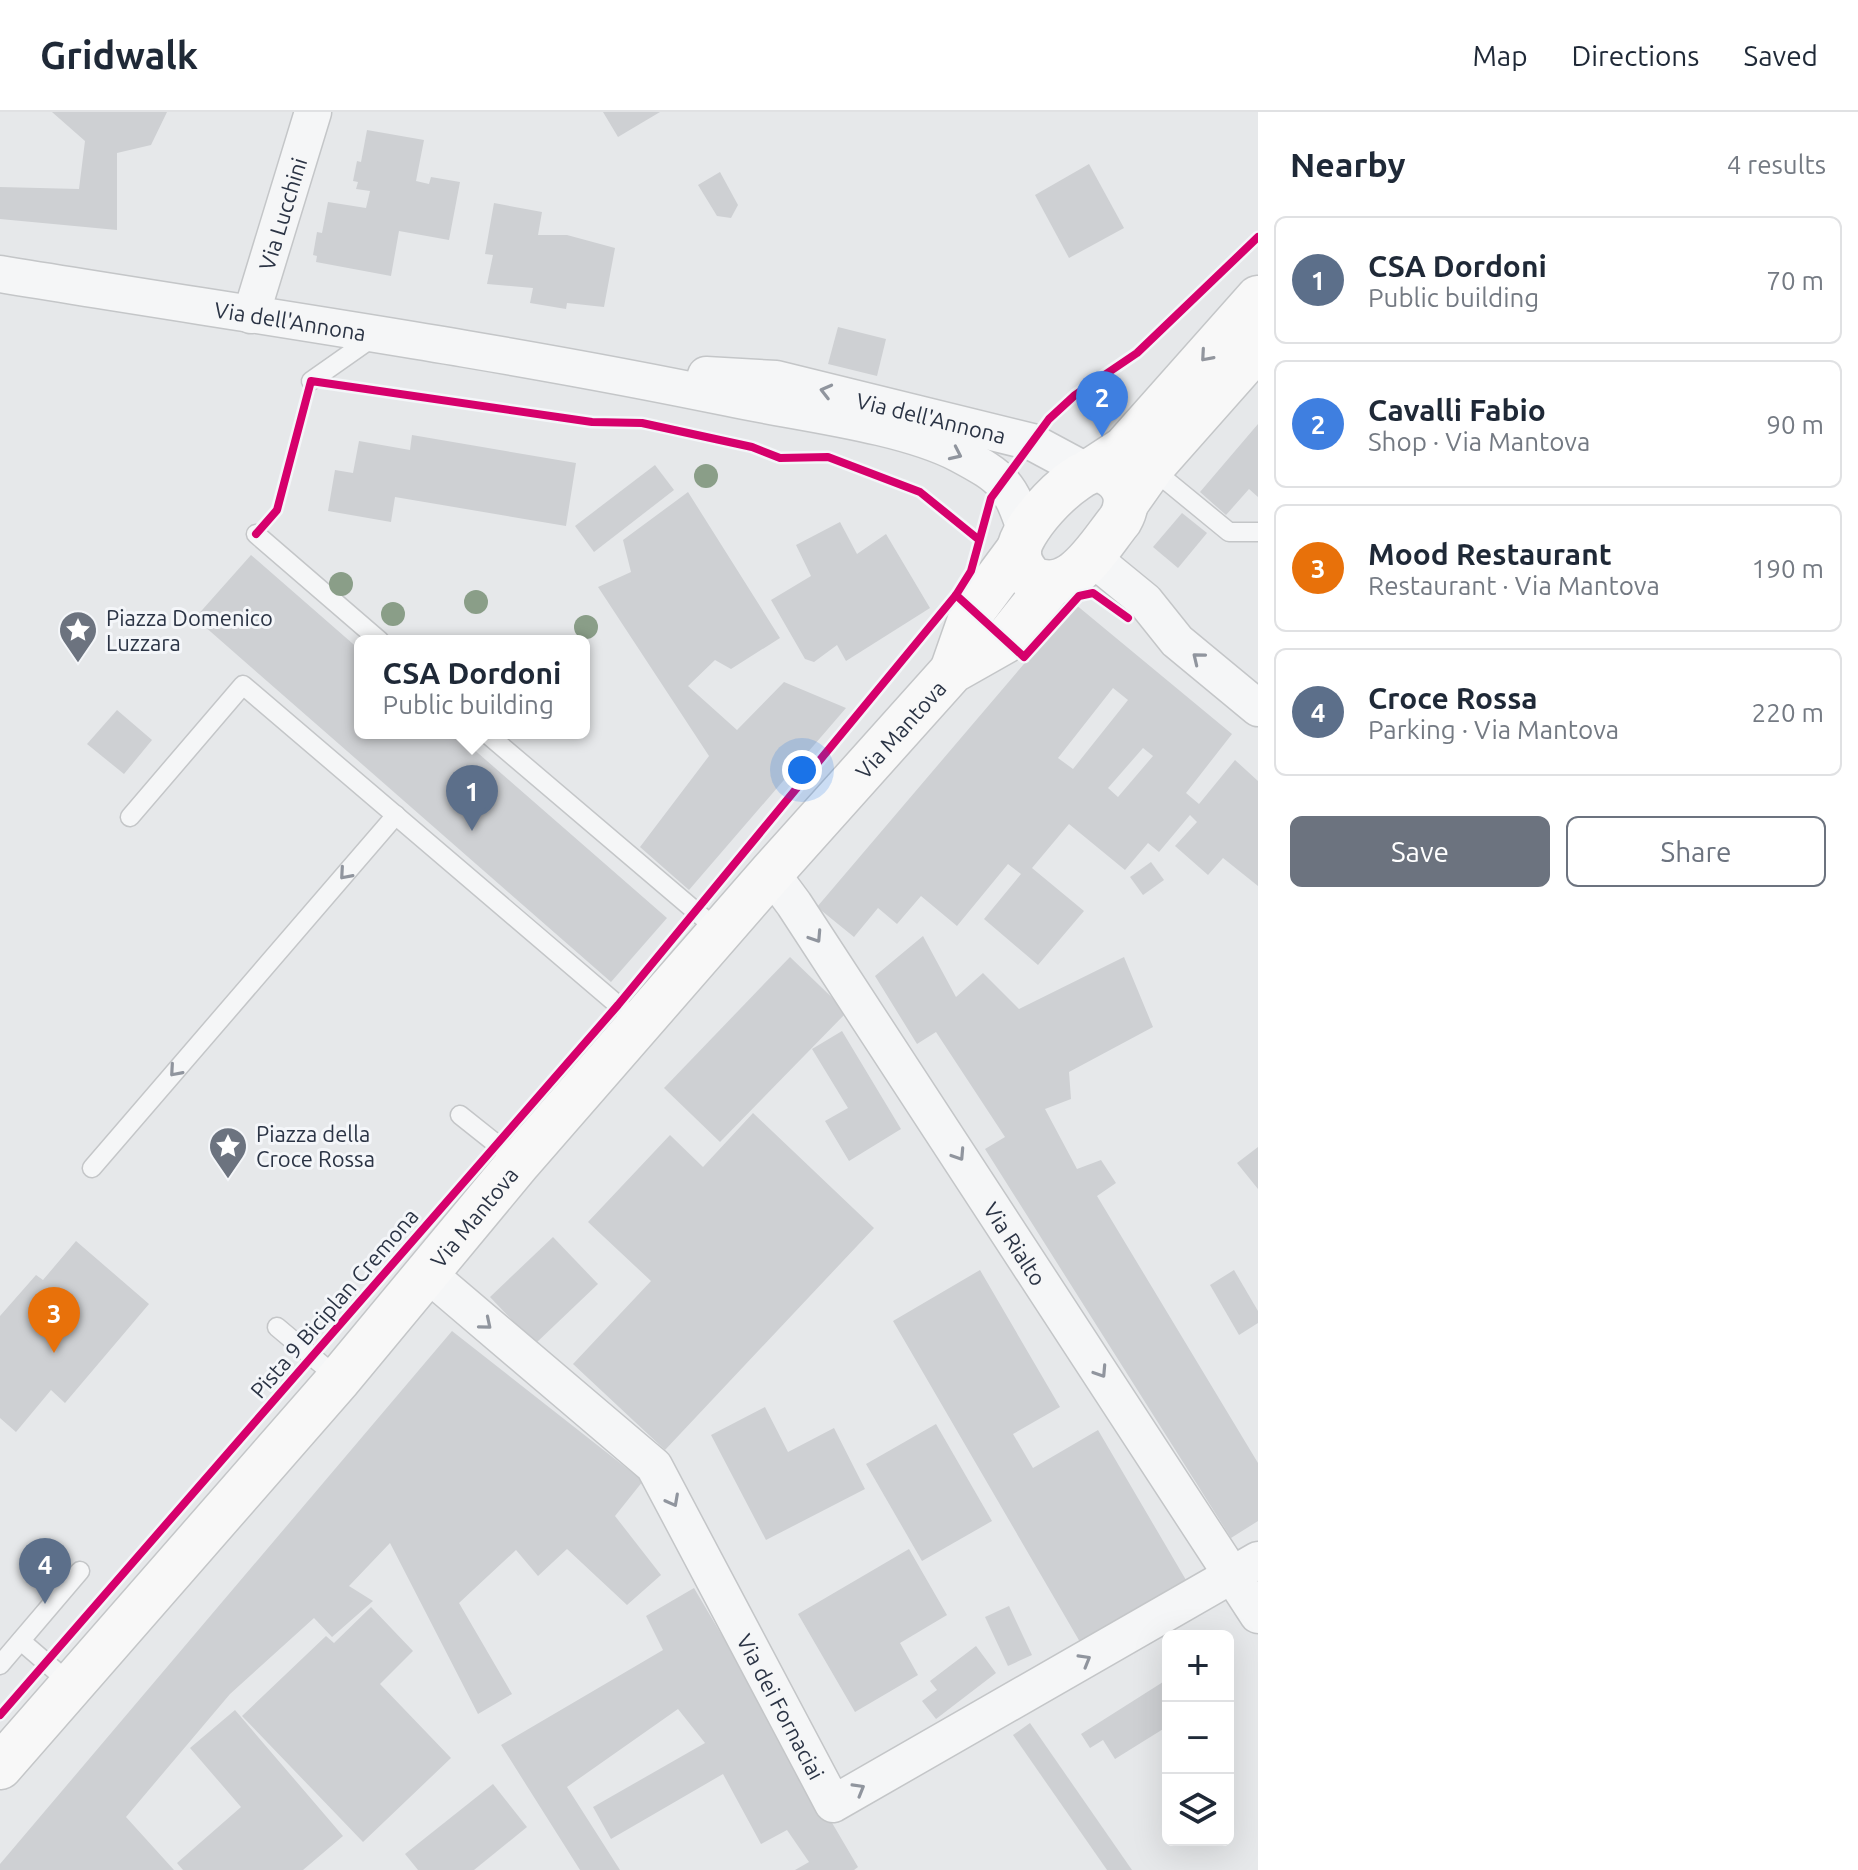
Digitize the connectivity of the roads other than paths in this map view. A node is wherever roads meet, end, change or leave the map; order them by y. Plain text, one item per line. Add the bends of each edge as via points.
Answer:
1 (313, 112) edge
2 (0, 274) edge
3 (1258, 298) edge
4 (251, 315) junction
5 (376, 335) junction
6 (1258, 347) edge
7 (311, 381) dead end
8 (898, 421) junction
9 (1089, 470) junction
10 (1139, 485) junction
11 (1258, 532) edge
12 (256, 534) dead end
13 (1023, 541) junction
14 (1090, 556) junction
15 (1051, 584) junction
16 (373, 635) edge
17 (952, 671) junction
18 (1258, 708) edge
19 (493, 739) edge
20 (396, 815) junction
21 (130, 817) dead end
22 (771, 873) junction
23 (720, 932) junction
24 (639, 1023) junction
25 (460, 1115) dead end
26 (519, 1162) junction
27 (92, 1168) dead end
28 (427, 1273) junction
29 (277, 1327) dead end
30 (339, 1379) junction
31 (1246, 1568) edge
32 (80, 1571) dead end
33 (1258, 1615) edge
34 (21, 1641) junction
35 (0, 1665) edge
36 (72, 1685) junction
37 (0, 1767) edge

1 - 4 street, Via Lucchini
2 - 4 street, Via dell'Annona
3 -> 9 main road via 1124,449
4 - 5 street, Via dell'Annona
5 - 7 lane
5 - 8 street, Via dell'Annona via 581,367 776,379
6 - 10 main road
8 - 9 street, Via dell'Annona via 1032,442
8 -> 13 street, Via dell'Annona via 1004,481 1014,495
9 - 10 main road via 1116,478 1125,493
9 - 13 main road, Via Mantova via 1070,481
10 - 11 lane via 1229,532
10 - 14 main road, Via Mantova via 1120,520
12 - 16 lane
13 - 15 main road via 1020,560 1031,578
13 - 17 main road, Via Mantova via 973,611
14 - 15 main road, Via Mantova via 1069,578
18 -> 14 street via 1177,641 1145,601
15 - 17 main road, Via Mantova via 1005,641
17 - 22 main road, Via Mantova
19 - 23 lane
20 - 21 lane via 243,685
20 - 24 lane
20 -> 27 lane
22 - 23 main road, Via Mantova
22 -> 31 street, Via Rialto
23 - 24 main road, Via Mantova
24 - 26 main road, Via Mantova
25 - 26 lane
26 - 28 main road, Via Mantova
28 - 30 main road, Via Mantova
28 -> 31 street, Via dei Fornaciai via 654,1466 833,1804
29 - 30 lane
30 - 36 main road, Via Mantova
31 - 33 street, Via Rialto
32 - 34 lane
34 - 35 lane
34 - 36 lane
36 - 37 main road, Via Mantova

